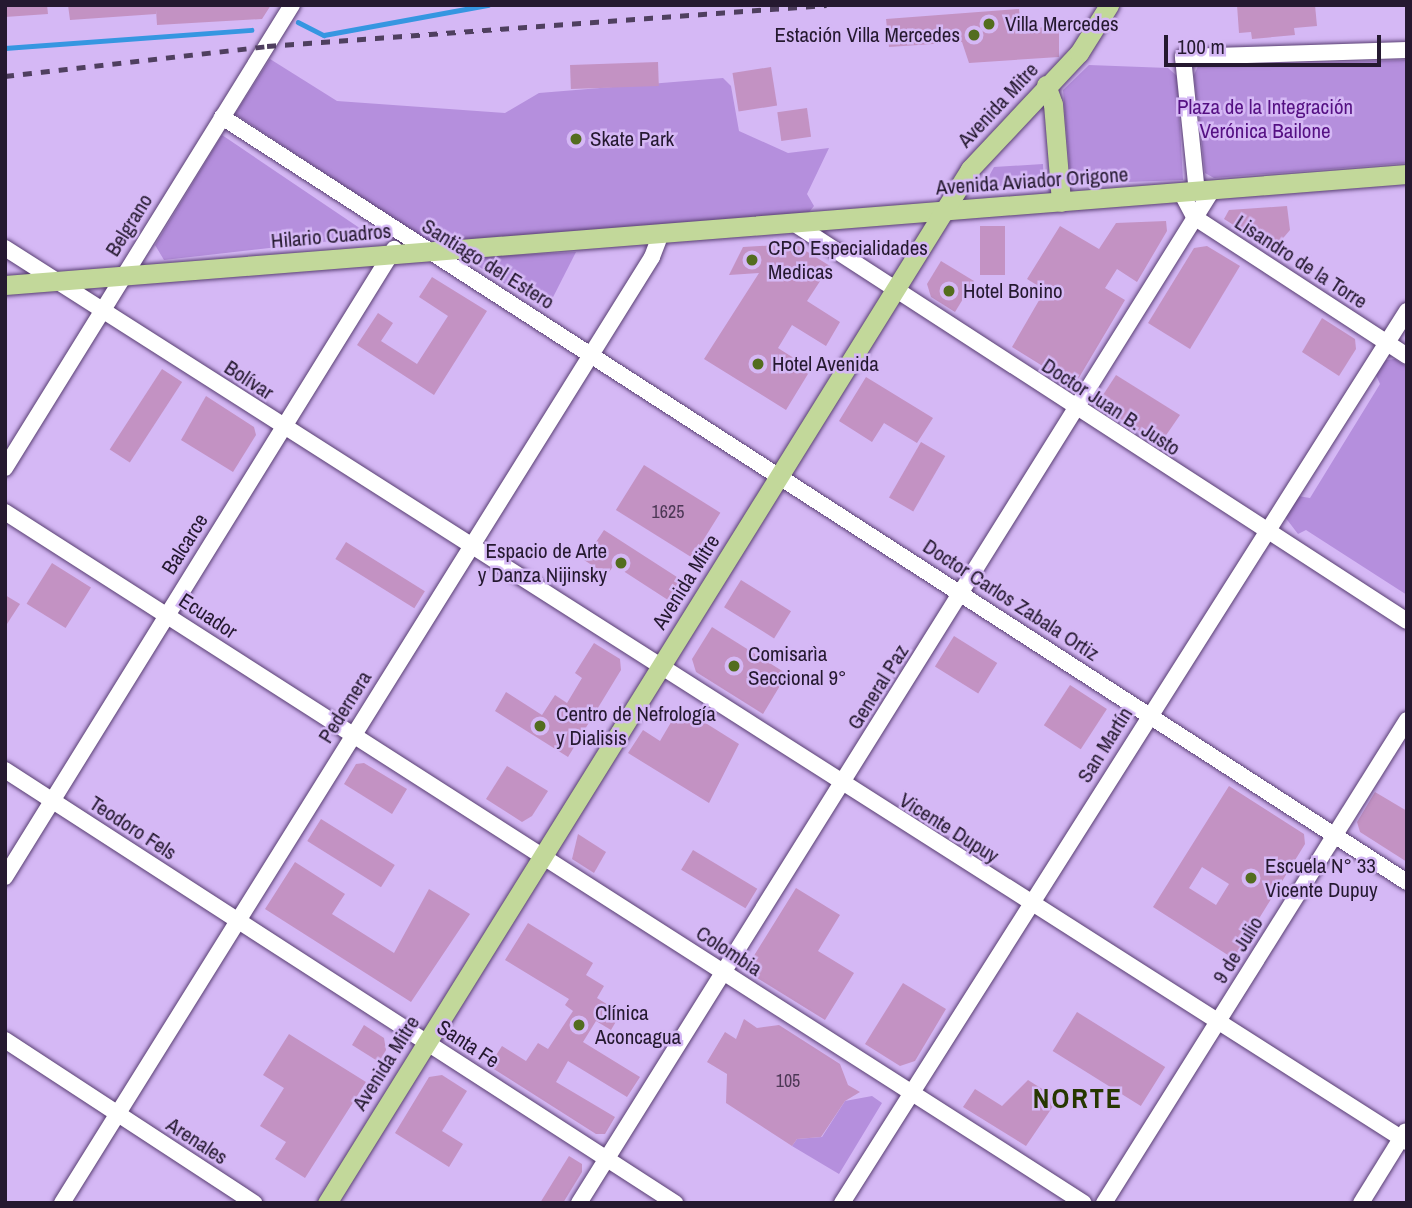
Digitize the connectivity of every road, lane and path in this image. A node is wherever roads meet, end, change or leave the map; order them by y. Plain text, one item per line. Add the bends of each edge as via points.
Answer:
1 (292, 5) edge
2 (1109, 5) edge
3 (1407, 50) edge
4 (1046, 85) junction
5 (222, 117) junction
6 (1407, 174) edge
7 (1197, 193) junction
8 (1061, 202) junction
9 (944, 211) junction
10 (1194, 217) junction
11 (794, 224) junction
12 (661, 233) junction
13 (402, 234) junction
14 (5, 248) edge
15 (429, 252) junction
16 (391, 253) junction
17 (122, 275) junction
18 (56, 281) junction
19 (5, 285) edge
20 (895, 290) junction
21 (101, 309) junction
22 (1407, 311) edge
23 (1387, 344) junction
24 (592, 355) junction
25 (1407, 356) edge
26 (1077, 411) junction
27 (282, 427) junction
28 (5, 468) edge
29 (779, 478) junction
30 (5, 512) edge
31 (1268, 533) junction
32 (470, 548) junction
33 (962, 593) junction
34 (167, 615) junction
35 (1407, 621) edge
36 (659, 668) junction
37 (1150, 714) junction
38 (1407, 720) edge
39 (352, 734) junction
40 (5, 770) edge
41 (842, 784) junction
42 (53, 801) junction
43 (1334, 835) junction
44 (540, 854) junction
45 (5, 877) edge
46 (1407, 882) edge
47 (1030, 904) junction
48 (239, 921) junction
49 (725, 973) junction
50 (1217, 1022) junction
51 (5, 1040) edge
52 (426, 1042) junction
53 (911, 1092) junction
54 (118, 1114) junction
55 (1405, 1137) edge
56 (607, 1159) junction
57 (62, 1203) edge
58 (254, 1203) edge
59 (327, 1203) edge
60 (579, 1203) edge
61 (675, 1203) edge
62 (842, 1203) edge
63 (1084, 1203) edge
64 (1104, 1203) edge
65 (1361, 1203) edge

1 - 5 street, Belgrano
2 - 4 main road, Avenida Mitre via 1087,44
3 - 7 street via 1183,57
4 - 8 main road via 1053,104
4 - 9 main road, Avenida Mitre via 991,143
5 - 13 street, Santiago del Estero
5 - 17 street, Belgrano
6 - 7 main road, Avenida Aviador Origone
7 - 8 main road, Avenida Aviador Origone
7 - 10 street, General Paz
7 - 10 street, Lisandro de la Torre
8 - 9 main road, Avenida Aviador Origone
9 - 11 main road, Avenida Aviador Origone
9 - 20 main road, Avenida Mitre
10 - 23 street, Lisandro de la Torre
10 - 26 street, General Paz
11 - 12 main road, Avenida Aviador Origone
11 - 20 street, Doctor Juan B. Justo
12 - 15 main road, Hilario Cuadros
12 - 24 street, Pedernera via 652,257
13 - 15 street, Santiago del Estero
13 - 16 street, Balcarce
14 - 18 street, Bolívar
15 - 16 main road, Hilario Cuadros
15 - 24 street, Santiago del Estero
16 - 17 main road, Hilario Cuadros
16 - 27 street, Balcarce
17 - 18 main road, Hilario Cuadros
17 - 21 street, Belgrano
18 - 19 main road, Hilario Cuadros
18 - 21 street, Bolívar
20 - 26 street, Doctor Juan B. Justo
20 - 29 main road, Avenida Mitre
21 - 27 street, Bolívar
21 - 28 street, Belgrano
22 - 23 street, San Martín
23 - 25 street, Lisandro de la Torre
23 - 31 street, San Martín
24 - 29 street, Doctor Carlos Zabala Ortiz
24 - 32 street, Pedernera
26 - 31 street, Doctor Juan B. Justo
26 - 33 street, General Paz
27 - 32 street, Bolívar
27 - 34 street, Balcarce
29 - 33 street, Doctor Carlos Zabala Ortiz
29 - 36 main road, Avenida Mitre
30 - 34 street, Ecuador
31 - 35 street, Doctor Juan B. Justo
31 - 37 street, San Martín
32 - 36 street, Vicente Dupuy
32 - 39 street, Pedernera
33 - 37 street, Doctor Carlos Zabala Ortiz
33 - 41 street, General Paz
34 - 39 street, Ecuador
34 - 42 street, Balcarce
36 - 41 street, Vicente Dupuy
36 - 44 main road, Avenida Mitre
37 - 43 street, Doctor Carlos Zabala Ortiz
37 - 47 street, San Martín
38 - 43 street, 9 de Julio
39 - 44 street, Colombia
39 - 48 street, Pedernera
40 - 42 street, Teodoro Fels
41 - 47 street, Vicente Dupuy
41 - 49 street, General Paz
42 - 45 street, Balcarce
42 - 48 street, Teodoro Fels
43 - 46 street, Doctor Carlos Zabala Ortiz
43 - 50 street, 9 de Julio
44 - 49 street, Colombia
44 - 52 main road, Avenida Mitre
47 - 50 street, Vicente Dupuy
47 - 53 street, San Martín
48 - 52 street, Santa Fe
48 - 54 street, Pedernera
49 - 53 street, Colombia
49 - 56 street, General Paz
50 - 55 street, Vicente Dupuy
50 - 64 street, 9 de Julio
51 - 54 street, Arenales
52 - 56 street, Santa Fe
52 - 59 main road, Avenida Mitre
53 - 62 street, San Martín
53 - 63 street, Colombia
54 - 57 street, Pedernera
54 - 58 street, Arenales
55 - 65 street
56 - 60 street, General Paz
56 - 61 street, Santa Fe

